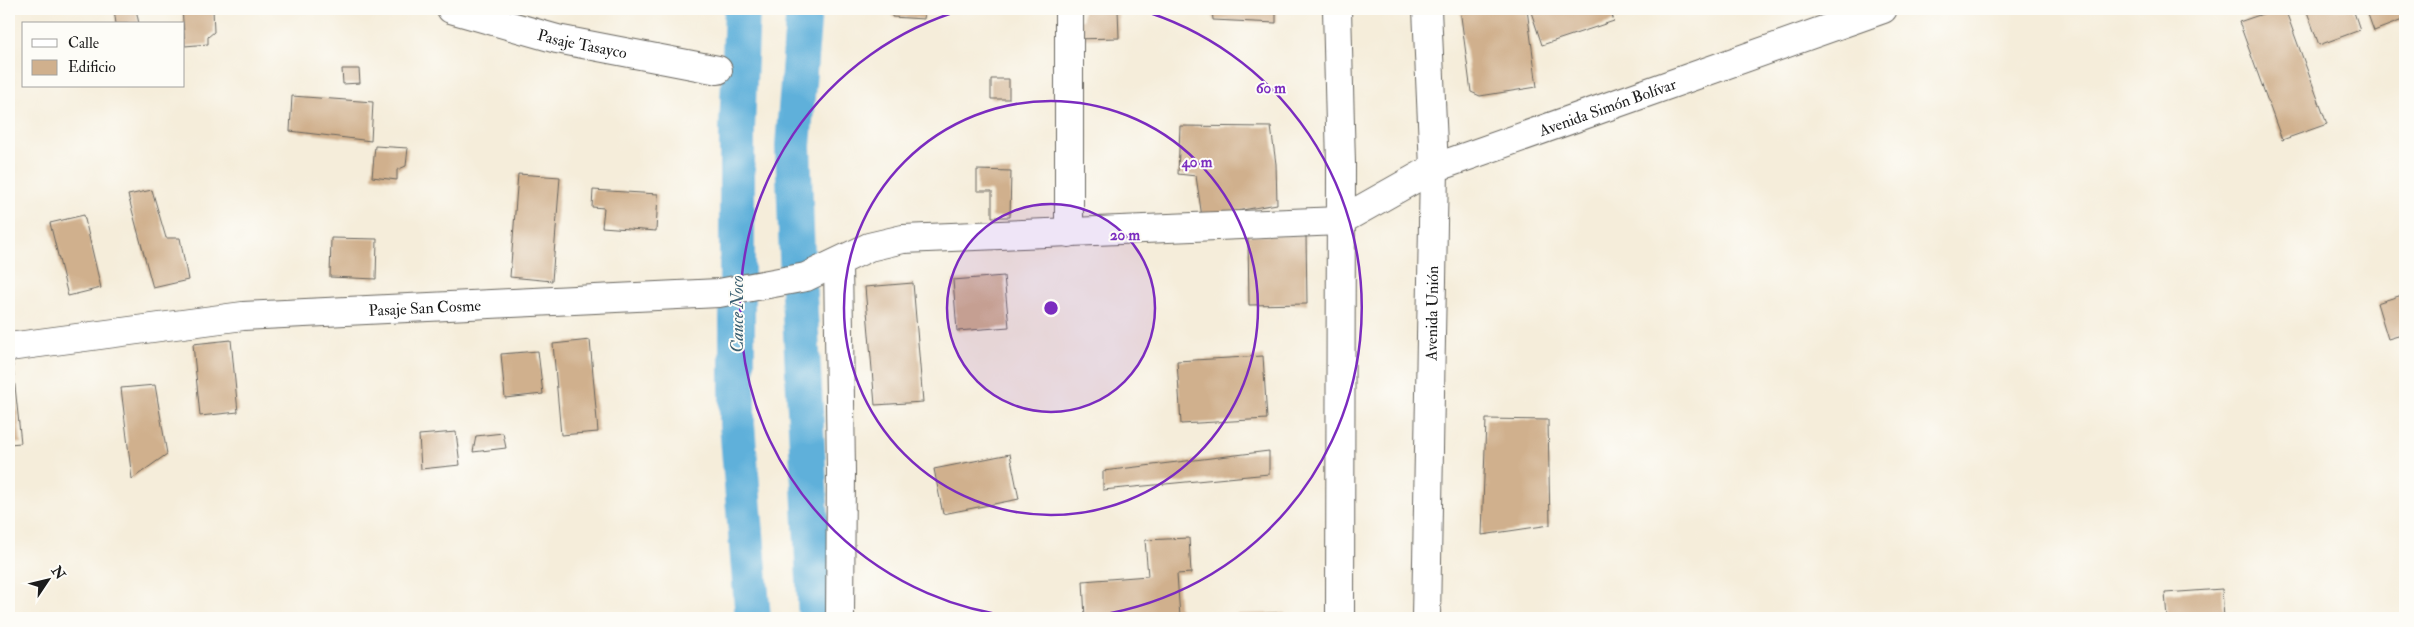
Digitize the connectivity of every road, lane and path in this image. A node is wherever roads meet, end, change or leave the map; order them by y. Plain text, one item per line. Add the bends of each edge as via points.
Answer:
1 (451, 9) edge
2 (1069, 9) edge
3 (1337, 9) edge
4 (1427, 9) edge
5 (1883, 9) edge
6 (718, 70) dead end
7 (1434, 168) junction
8 (1340, 221) junction
9 (1069, 233) junction
10 (838, 263) junction
11 (9, 346) edge
12 (840, 618) edge
13 (1340, 618) edge
14 (1426, 618) edge

1 - 6 street, Pasaje Tasayco via 557,39
2 - 9 street
3 - 8 street via 1342,164
4 - 7 street, Avenida Unión
5 - 7 street, Avenida Simón Bolívar
7 - 8 street, Avenida Simón Bolívar
7 - 14 street, Avenida Unión
8 - 9 street, Pasaje San Cosme
8 - 13 street
9 - 10 street, Pasaje San Cosme via 903,239 869,247
10 - 11 street, Pasaje San Cosme via 806,277 719,293 243,316
10 - 12 street

